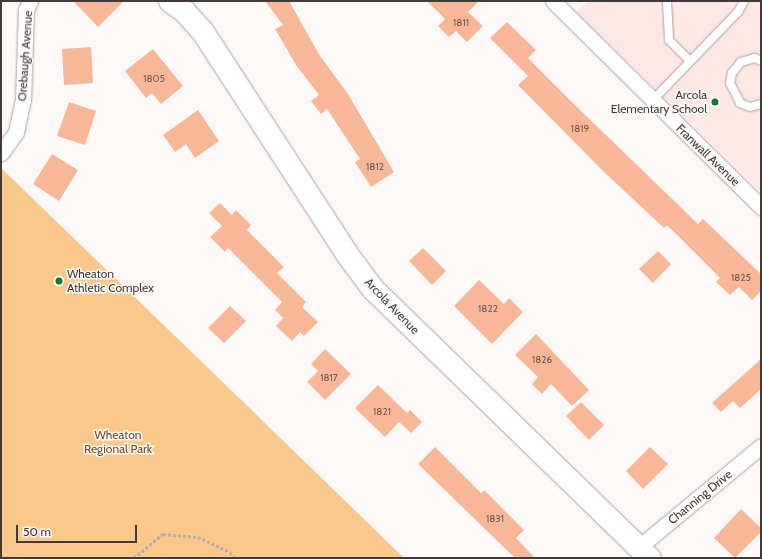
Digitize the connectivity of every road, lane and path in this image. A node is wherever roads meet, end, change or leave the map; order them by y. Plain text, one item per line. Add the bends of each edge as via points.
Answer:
1 (30, 1) edge
2 (553, 1) edge
3 (667, 1) edge
4 (744, 1) edge
5 (179, 5) edge
6 (690, 61) junction
7 (761, 61) edge
8 (652, 101) junction
9 (761, 104) edge
10 (1, 153) edge
11 (761, 207) edge
12 (761, 446) edge
13 (644, 552) edge
14 (134, 558) edge
15 (236, 558) edge

1 - 10 street, Orebaugh Avenue via 26,10 23,100 16,132
2 - 8 street, Franwall Avenue
3 - 6 lane via 669,40
4 - 6 lane via 738,12
5 - 13 street, Arcola Avenue via 203,32 347,254 373,289
6 - 8 lane
7 - 9 lane via 755,58 742,62 732,73 730,83 740,102 750,107
8 - 11 street, Franwall Avenue
12 - 13 street, Channing Drive
14 - 15 path via 163,534 198,537 230,552

